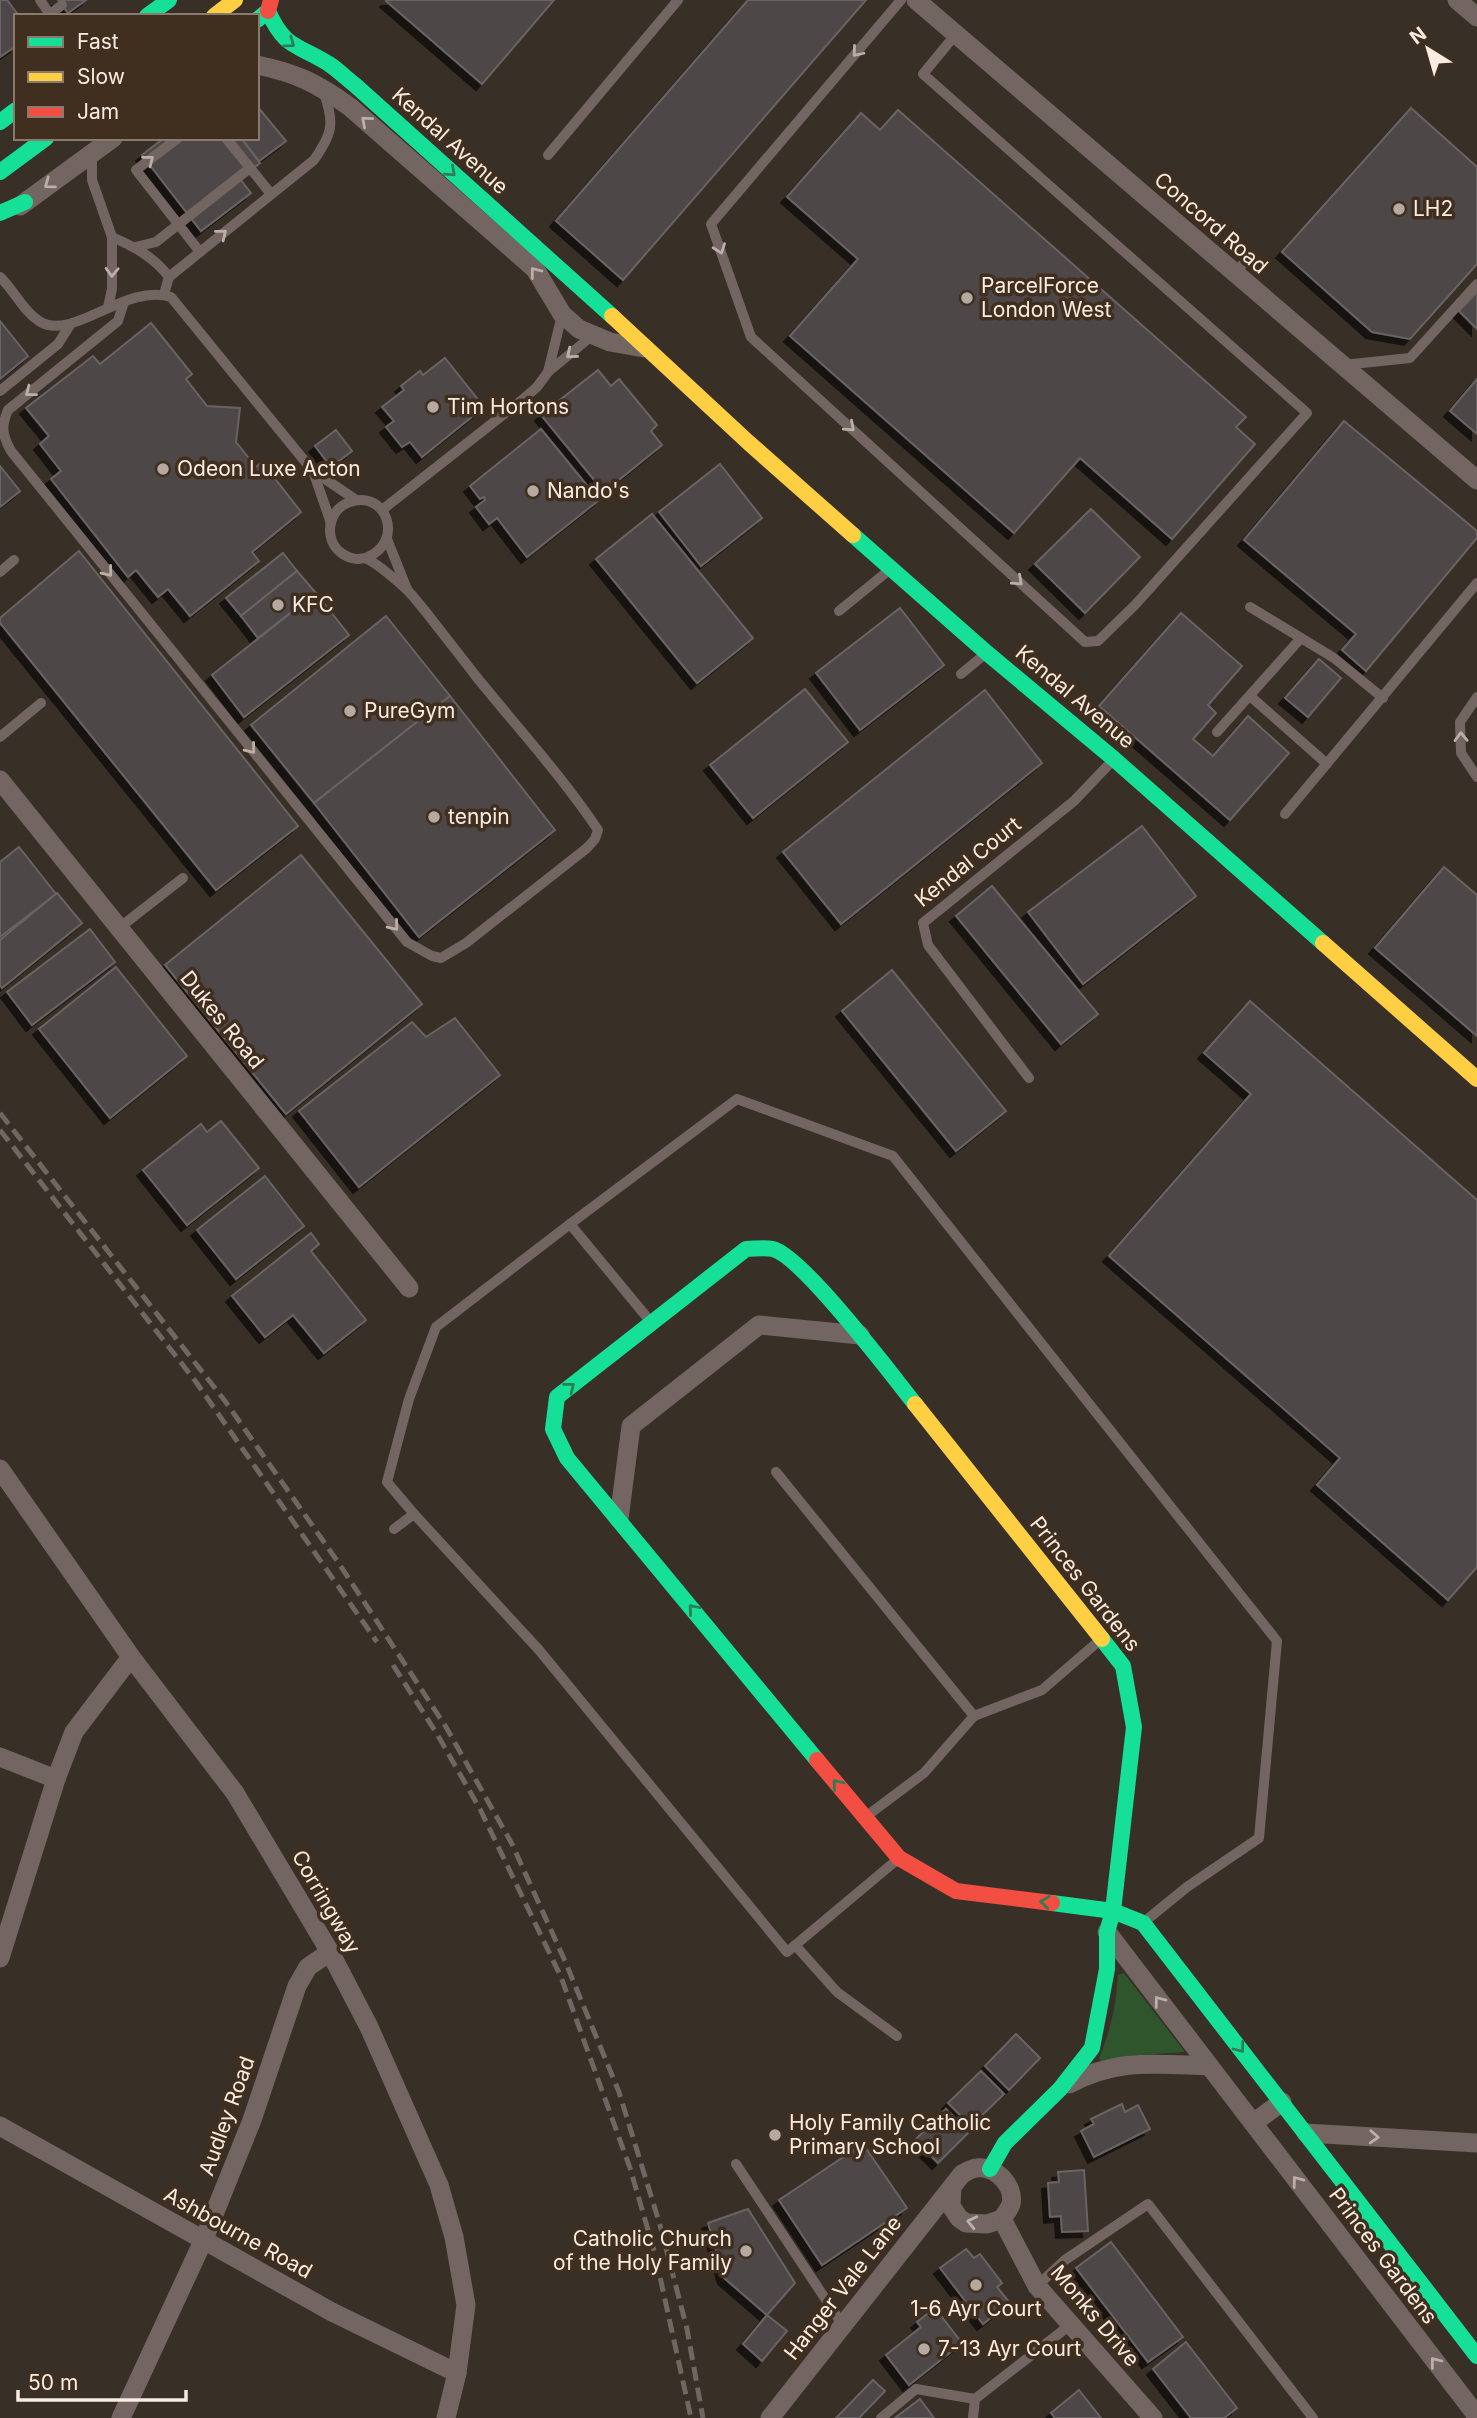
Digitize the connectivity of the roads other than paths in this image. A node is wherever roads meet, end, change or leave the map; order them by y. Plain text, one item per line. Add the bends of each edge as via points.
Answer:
1 (169, 0) edge
2 (236, 0) edge
3 (678, 0) edge
4 (901, 0) edge
5 (916, 0) edge
6 (1457, 0) edge
7 (62, 5) dead end
8 (265, 10) edge
9 (51, 14) edge
10 (150, 14) edge
11 (217, 14) edge
12 (1477, 17) edge
13 (956, 34) junction
14 (259, 65) edge
15 (322, 86) junction
16 (43, 140) edge
17 (110, 140) edge
18 (175, 140) edge
19 (228, 140) edge
20 (92, 153) junction
21 (548, 155) dead end
22 (250, 168) junction
23 (0, 172) edge
24 (271, 194) junction
25 (24, 202) junction
26 (0, 214) edge
27 (0, 223) edge
28 (178, 224) junction
29 (112, 237) junction
30 (135, 247) junction
31 (200, 252) junction
32 (169, 277) junction
33 (2, 279) edge
34 (1477, 284) edge
35 (164, 294) junction
36 (124, 302) junction
37 (108, 307) junction
38 (604, 309) junction
39 (562, 314) junction
40 (70, 325) junction
41 (593, 335) junction
42 (645, 348) junction
43 (1343, 366) junction
44 (548, 372) junction
45 (0, 391) edge
46 (312, 470) junction
47 (1477, 480) edge
48 (356, 500) junction
49 (382, 510) junction
50 (331, 523) junction
51 (387, 539) junction
52 (366, 558) junction
53 (14, 560) dead end
54 (891, 569) junction
55 (0, 572) edge
56 (1477, 583) edge
57 (408, 590) junction
58 (1250, 607) dead end
59 (839, 611) dead end
60 (1301, 638) junction
61 (987, 653) junction
62 (961, 674) dead end
63 (1250, 696) junction
64 (1477, 697) edge
65 (1384, 698) junction
66 (41, 704) dead end
67 (1217, 732) dead end
68 (0, 737) edge
69 (1114, 759) junction
70 (1327, 764) junction
71 (1477, 777) edge
72 (0, 780) edge
73 (1285, 814) dead end
74 (183, 878) dead end
75 (119, 928) junction
76 (1029, 1078) dead end
77 (1477, 1079) edge
78 (570, 1224) junction
79 (409, 1288) dead end
80 (652, 1323) junction
81 (860, 1335) junction
82 (0, 1469) edge
83 (776, 1472) dead end
84 (414, 1514) junction
85 (619, 1519) junction
86 (394, 1529) dead end
87 (1101, 1639) junction
88 (131, 1657) junction
89 (974, 1716) junction
90 (0, 1757) edge
91 (56, 1779) junction
92 (865, 1817) junction
93 (899, 1858) junction
94 (1113, 1911) junction
95 (1143, 1923) junction
96 (1107, 1931) junction
97 (795, 1945) junction
98 (330, 1952) junction
99 (0, 1958) edge
100 (897, 2036) dead end
101 (1208, 2066) junction
102 (1060, 2089) junction
103 (1282, 2102) junction
104 (1253, 2123) junction
105 (0, 2126) edge
106 (1306, 2133) junction
107 (1477, 2143) edge
108 (736, 2164) dead end
109 (990, 2169) junction
110 (951, 2195) junction
111 (1002, 2219) junction
112 (204, 2239) junction
113 (1037, 2286) junction
114 (842, 2324) junction
115 (1070, 2325) junction
116 (1477, 2356) edge
117 (457, 2373) junction
118 (975, 2399) junction
119 (1477, 2416) edge
120 (121, 2418) edge
121 (446, 2418) edge
122 (770, 2418) edge
123 (881, 2418) edge
124 (973, 2418) edge
125 (1153, 2418) edge
126 (1313, 2418) edge

1 - 10 main road
2 - 11 main road
3 - 21 lane
4 -> 13 lane via 711,224 751,337 1085,642 1098,641 1307,413 923,74
5 - 13 street, Concord Road
6 - 12 street
7 - 9 lane
8 -> 38 main road, Kendal Avenue via 289,45 326,62 355,85
13 - 43 street, Concord Road via 1241,266
14 - 15 street, Kendal Avenue
15 - 24 lane via 330,136 314,160
39 -> 15 street, Kendal Avenue via 535,269
16 - 23 main road
17 - 20 street
28 -> 18 lane via 136,170
19 - 22 lane
20 -> 25 street
20 - 29 lane via 92,180
22 - 24 lane
22 - 28 lane
31 -> 24 lane
25 - 26 main road
25 - 27 street
28 - 30 lane via 156,242
28 - 31 lane
29 - 30 lane
29 -> 37 lane
30 - 32 lane
31 - 32 lane
32 - 35 lane
33 - 40 lane via 40,321 49,326
34 - 43 lane via 1410,358
35 - 36 lane via 145,294
35 - 46 lane via 177,300
36 - 37 lane
36 -> 57 lane via 118,321 8,410 2,424 10,451 407,942 441,958 587,848 598,830
37 - 40 lane
38 - 41 street
38 - 42 main road, Kendal Avenue
39 - 41 street, Kendal Avenue
39 - 44 lane
40 - 45 lane via 58,344
41 - 42 street, Kendal Avenue
41 -> 44 lane
42 - 54 main road, Kendal Avenue
43 - 47 street, Concord Road
44 - 49 lane via 522,400
46 - 48 lane
46 - 50 lane
48 - 49 lane
48 - 50 lane via 341,506
49 - 51 lane
50 - 52 lane via 338,550 346,556
51 - 52 lane
51 - 57 lane
52 - 57 lane
53 - 55 lane
54 - 59 lane
54 - 61 main road, Kendal Avenue
56 - 65 lane
58 - 60 lane
60 - 63 lane
60 - 65 lane
61 - 62 lane
61 - 69 main road, Kendal Avenue
63 - 67 lane
63 - 70 lane
71 -> 64 lane via 1461,753 1460,722
65 - 70 lane
66 - 68 lane
69 - 76 lane, Kendal Court via 1074,801 923,923 928,945
69 - 77 main road, Kendal Avenue
70 - 73 lane
72 - 75 street, Dukes Road
74 - 75 lane
75 - 79 street, Dukes Road
78 - 80 lane
78 - 84 lane via 436,1327 409,1399 387,1482
78 - 95 lane via 737,1099 893,1156 1277,1641 1259,1838
80 - 81 main road, Princes Gardens via 746,1249 775,1250 801,1269
85 -> 80 main road, Princes Gardens via 567,1458 553,1429 557,1397
81 - 85 street via 759,1325 631,1426
81 - 87 main road, Princes Gardens
82 - 88 street, Corringway
83 - 89 lane
84 - 86 lane
84 - 97 lane via 540,1650 787,1952
92 -> 85 main road, Princes Gardens
87 - 89 lane via 1042,1690
87 - 94 main road, Princes Gardens via 1123,1667 1133,1727
88 - 91 street via 74,1732
88 - 98 street, Corringway via 235,1793
89 - 92 lane via 924,1773
90 - 91 street
91 - 99 street
92 - 93 main road, Princes Gardens
94 -> 93 main road, Princes Gardens via 956,1891
93 - 97 lane
94 - 95 main road, Princes Gardens
94 - 96 main road, Princes Gardens
95 -> 103 main road, Princes Gardens
101 -> 96 street, Princes Gardens
96 - 102 main road, Princes Gardens via 1107,1969 1092,2048
97 - 100 lane via 837,1992
98 - 112 street, Audley Road via 308,1967 297,1986 252,2120
98 - 117 street, Corringway via 369,2027 439,2185 466,2305
101 - 102 street via 1142,2062 1091,2072
101 - 104 street, Princes Gardens
102 - 109 main road, Princes Gardens via 1005,2143
103 - 104 street
103 - 106 main road, Princes Gardens
119 -> 104 street, Princes Gardens
105 - 112 street, Ashbourne Road
106 -> 107 street
106 - 116 main road, Princes Gardens
108 - 114 lane
109 - 110 street via 962,2174
109 - 111 street via 1007,2183 1012,2200
111 -> 110 street via 966,2223 959,2218
110 - 114 street, Hanger Vale Lane
111 - 113 street, Monks Drive
112 - 117 street, Ashbourne Road via 332,2312
112 - 120 street, Audley Road
113 - 115 street, Monks Drive
113 - 126 lane via 1065,2260 1148,2204
114 - 122 street, Hanger Vale Lane
115 - 118 lane
115 - 125 street, Monks Drive
117 - 121 street, Corringway
118 - 123 lane via 916,2389
118 - 124 lane

